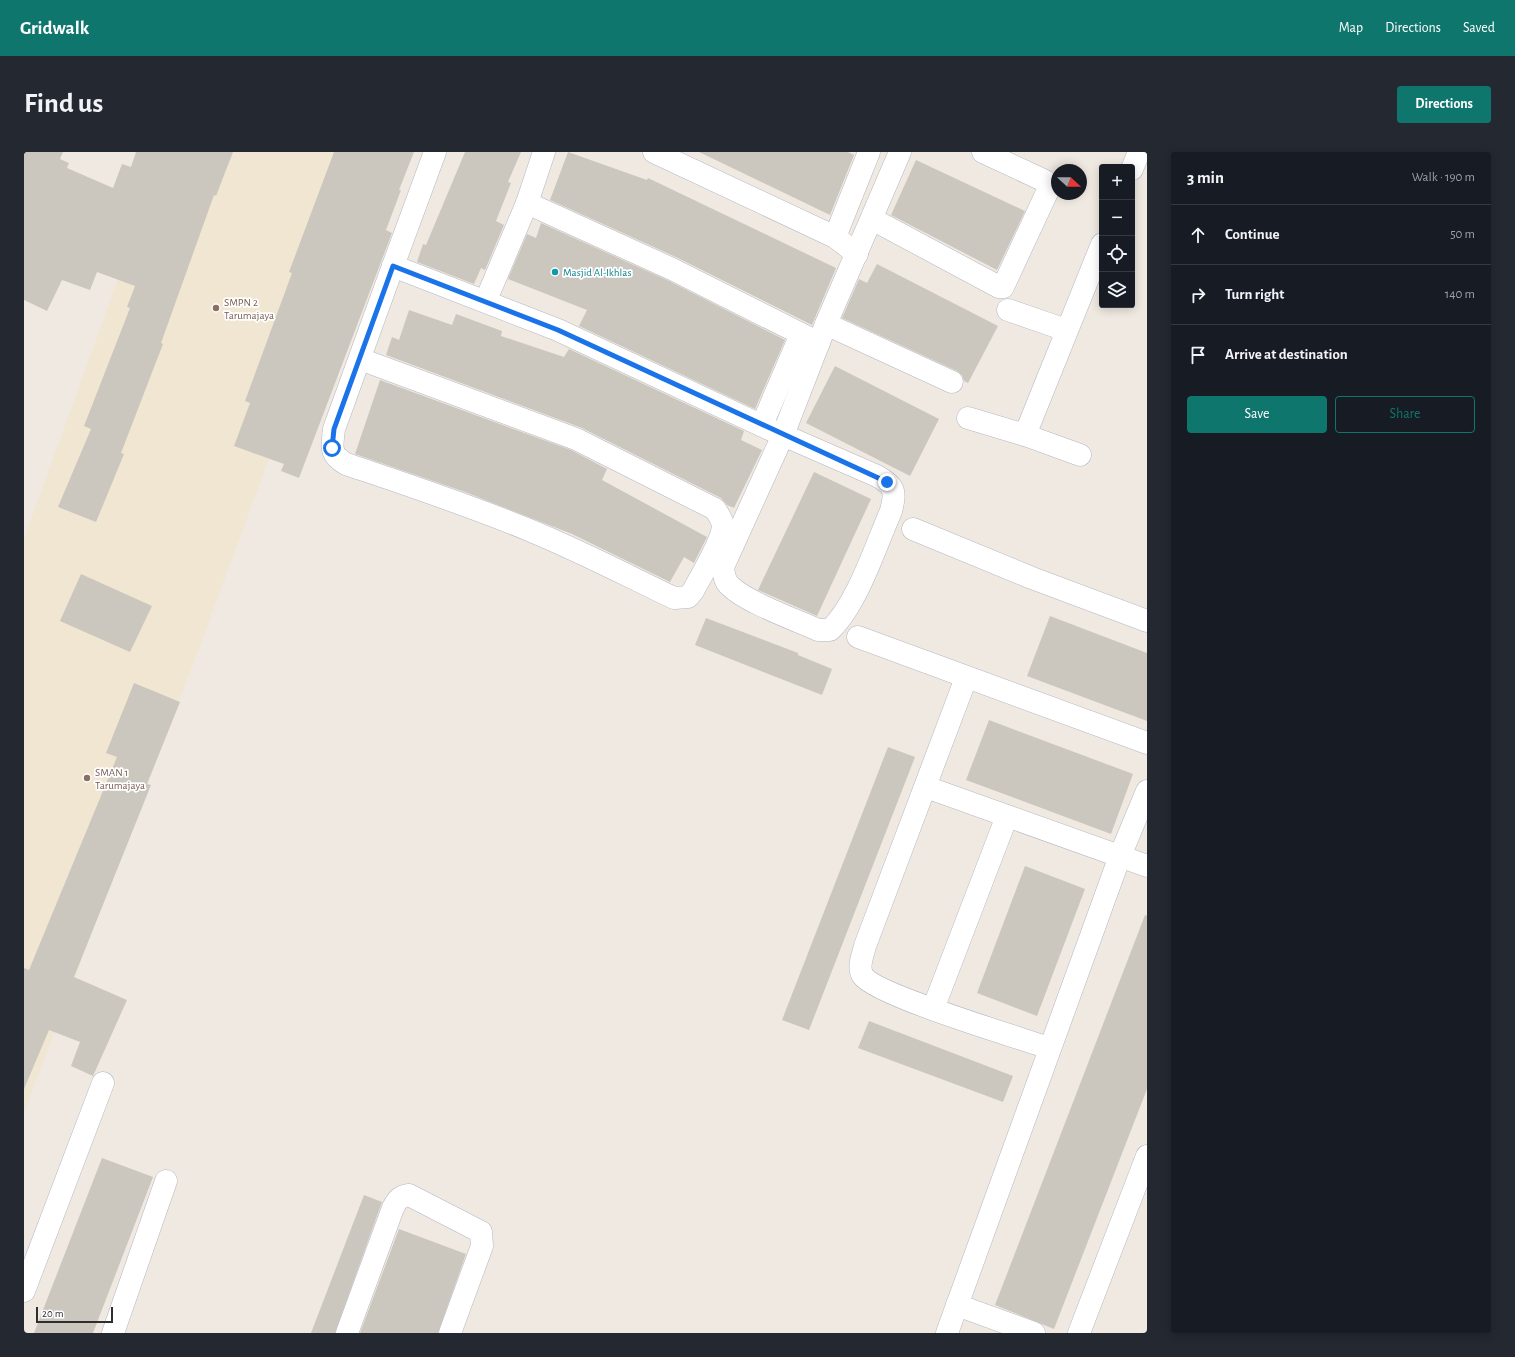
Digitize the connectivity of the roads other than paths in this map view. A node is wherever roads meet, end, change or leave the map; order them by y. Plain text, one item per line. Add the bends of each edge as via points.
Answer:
1 (435, 152) edge
2 (544, 152) edge
3 (654, 152) edge
4 (869, 152) edge
5 (900, 152) edge
6 (983, 152) edge
7 (1139, 152) edge
8 (1134, 164) edge
9 (527, 203) junction
10 (872, 219) junction
11 (835, 237) junction
12 (1099, 251) edge
13 (857, 254) junction
14 (393, 266) junction
15 (486, 300) junction
16 (1008, 310) dead end
17 (1066, 330) junction
18 (815, 334) junction
19 (360, 360) junction
20 (952, 382) dead end
21 (968, 418) dead end
22 (762, 425) junction
23 (784, 435) junction
24 (1025, 435) junction
25 (1080, 455) dead end
26 (913, 530) dead end
27 (1147, 621) edge
28 (858, 637) dead end
29 (966, 678) junction
30 (1147, 744) edge
31 (926, 787) junction
32 (1147, 790) edge
33 (1007, 816) junction
34 (1120, 856) junction
35 (1147, 866) edge
36 (934, 1009) junction
37 (1050, 1048) junction
38 (103, 1083) dead end
39 (1147, 1156) edge
40 (166, 1181) dead end
41 (24, 1291) edge
42 (957, 1305) junction
43 (113, 1333) edge
44 (347, 1333) edge
45 (450, 1333) edge
46 (947, 1333) edge
47 (1034, 1333) edge
48 (1079, 1333) edge

1 - 14 street
2 - 9 street
3 - 11 street
4 - 11 street
5 - 10 street
6 - 10 street via 1049,185 1003,287
7 - 8 street
9 - 15 street
9 - 18 street
10 - 13 street
11 - 13 street
12 - 17 street
13 - 18 street
14 - 15 street
14 - 19 street
15 - 22 street via 628,361
16 - 17 street
17 - 24 street
18 - 20 street
18 - 22 street
18 - 23 street
19 - 19 street via 334,429 332,448 336,458 346,464 445,497 528,529 674,598 688,597 693,590 721,537 723,526 715,509 576,439
21 - 24 street
22 - 23 street
23 - 23 street via 723,567 724,578 729,586 742,595 818,630 830,630 849,606 891,511 893,489 877,476
24 - 25 street
26 - 27 street
28 - 29 street
29 - 30 street
29 - 31 street
31 - 33 street
31 - 36 street via 860,966 863,976 872,983
32 - 34 street
33 - 34 street
33 - 36 street
34 - 35 street
34 - 37 street
36 - 37 street
37 - 42 street
38 - 41 street
39 - 48 street
40 - 43 street
42 - 46 street
42 - 47 street
44 - 45 street via 393,1208 397,1200 409,1195 481,1232 482,1246

